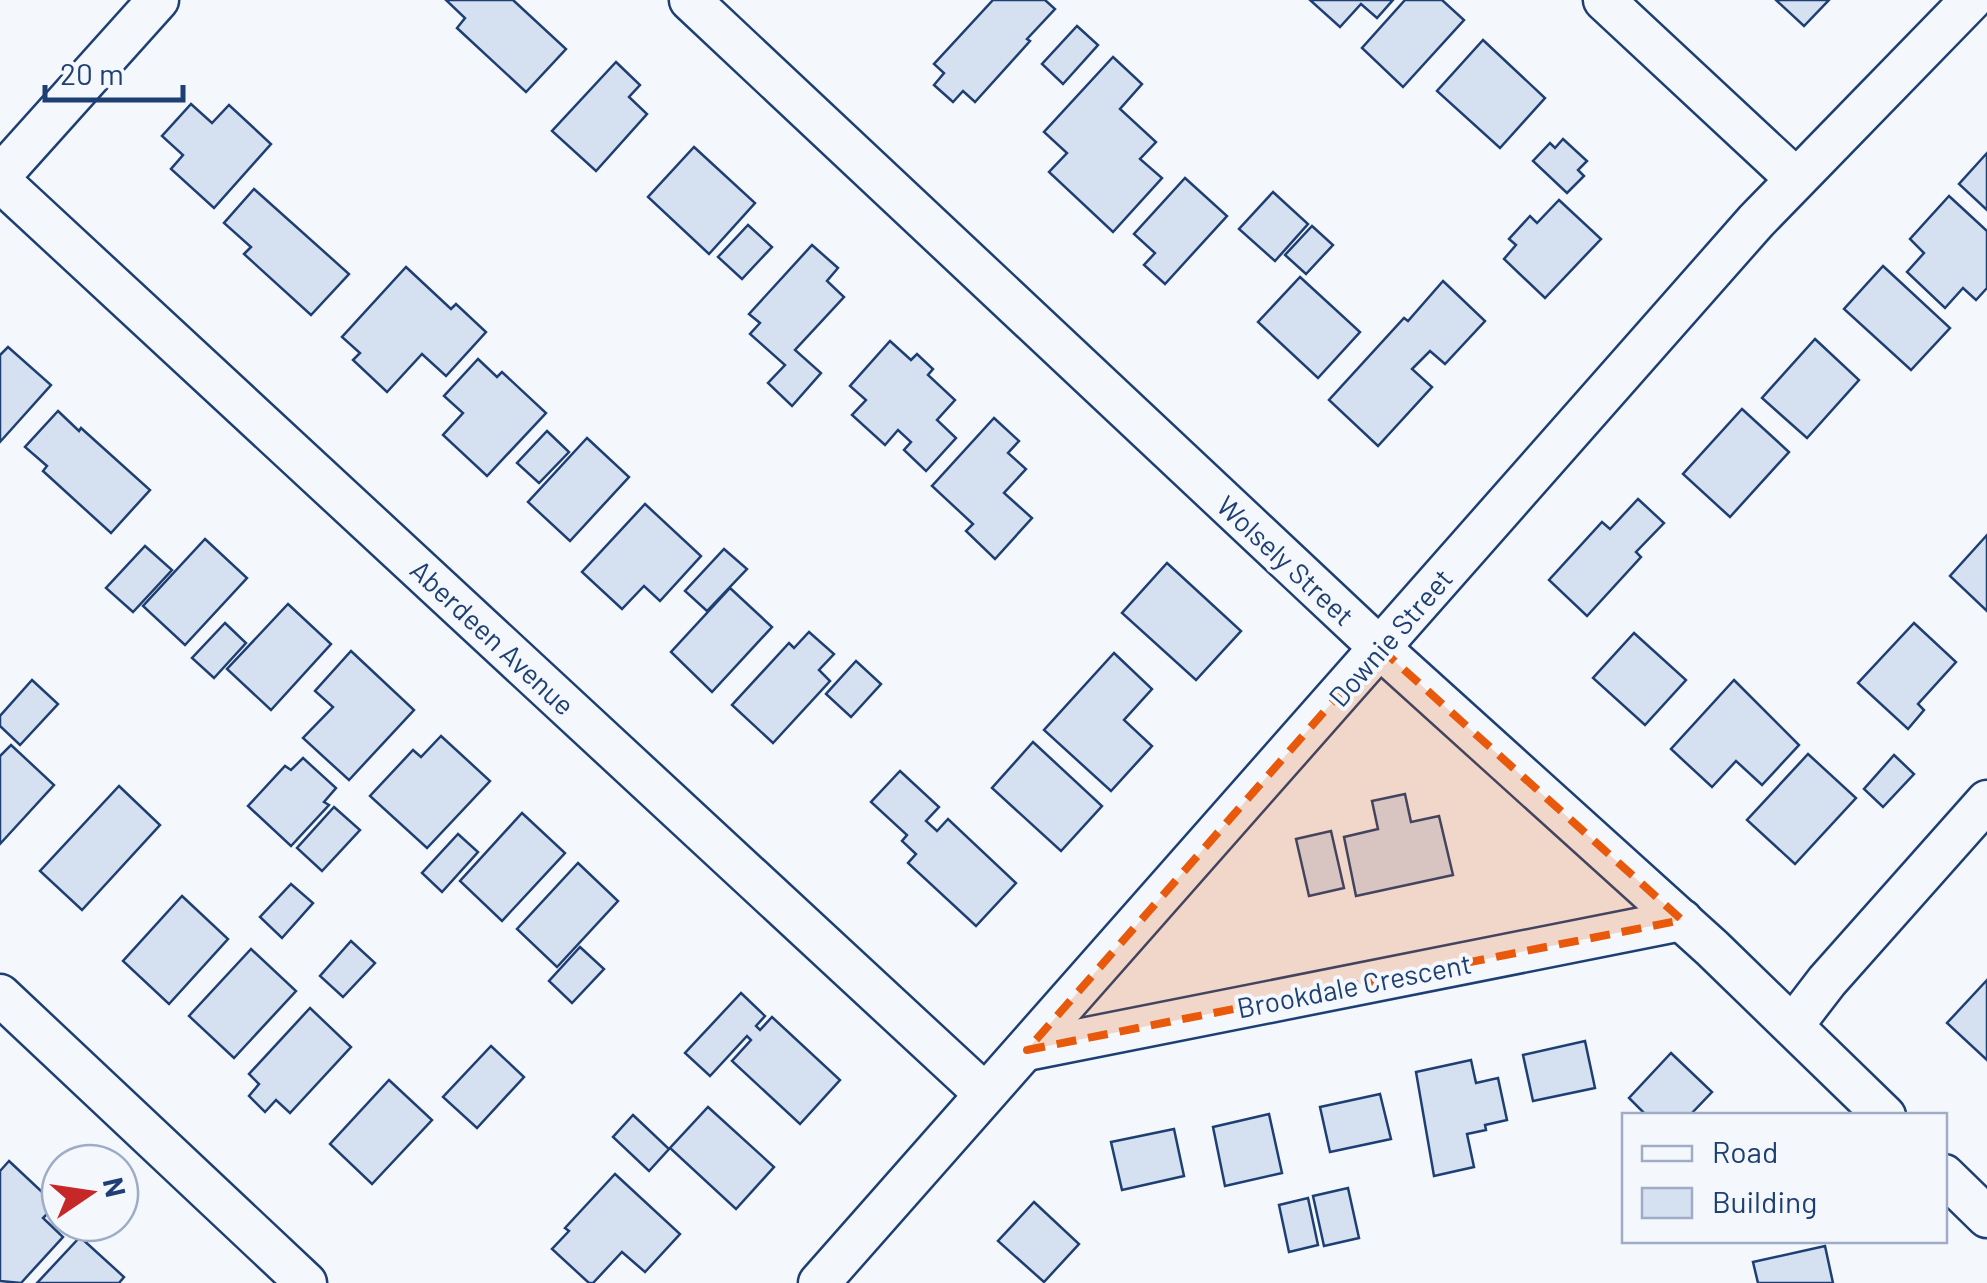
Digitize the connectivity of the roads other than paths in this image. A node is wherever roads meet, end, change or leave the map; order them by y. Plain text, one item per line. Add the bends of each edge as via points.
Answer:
1 (158, 0) edge
2 (690, 0) edge
3 (1604, 0) edge
4 (1970, 0) edge
5 (0, 178) edge
6 (1795, 178) junction
7 (1380, 648) junction
8 (1987, 802) edge
9 (1682, 920) junction
10 (0, 995) edge
11 (1794, 1024) junction
12 (1027, 1050) junction
13 (985, 1094) junction
14 (1882, 1113) edge
15 (1947, 1178) edge
16 (1987, 1217) edge
17 (306, 1283) edge
18 (819, 1283) edge

1 - 5 street
2 - 7 street, Wolsely Street
3 - 6 street
4 - 6 street, Downie Street
5 - 13 street, Aberdeen Avenue
6 - 7 street, Downie Street
7 - 9 street, Wolsely Street
7 - 12 street, Downie Street
8 - 11 street
9 - 11 street, Wolsely Street
9 - 12 street, Brookdale Crescent
10 - 17 street
11 - 14 street, Wolsely Street
12 - 13 street, Downie Street
13 - 18 street, Downie Street
15 - 16 street

